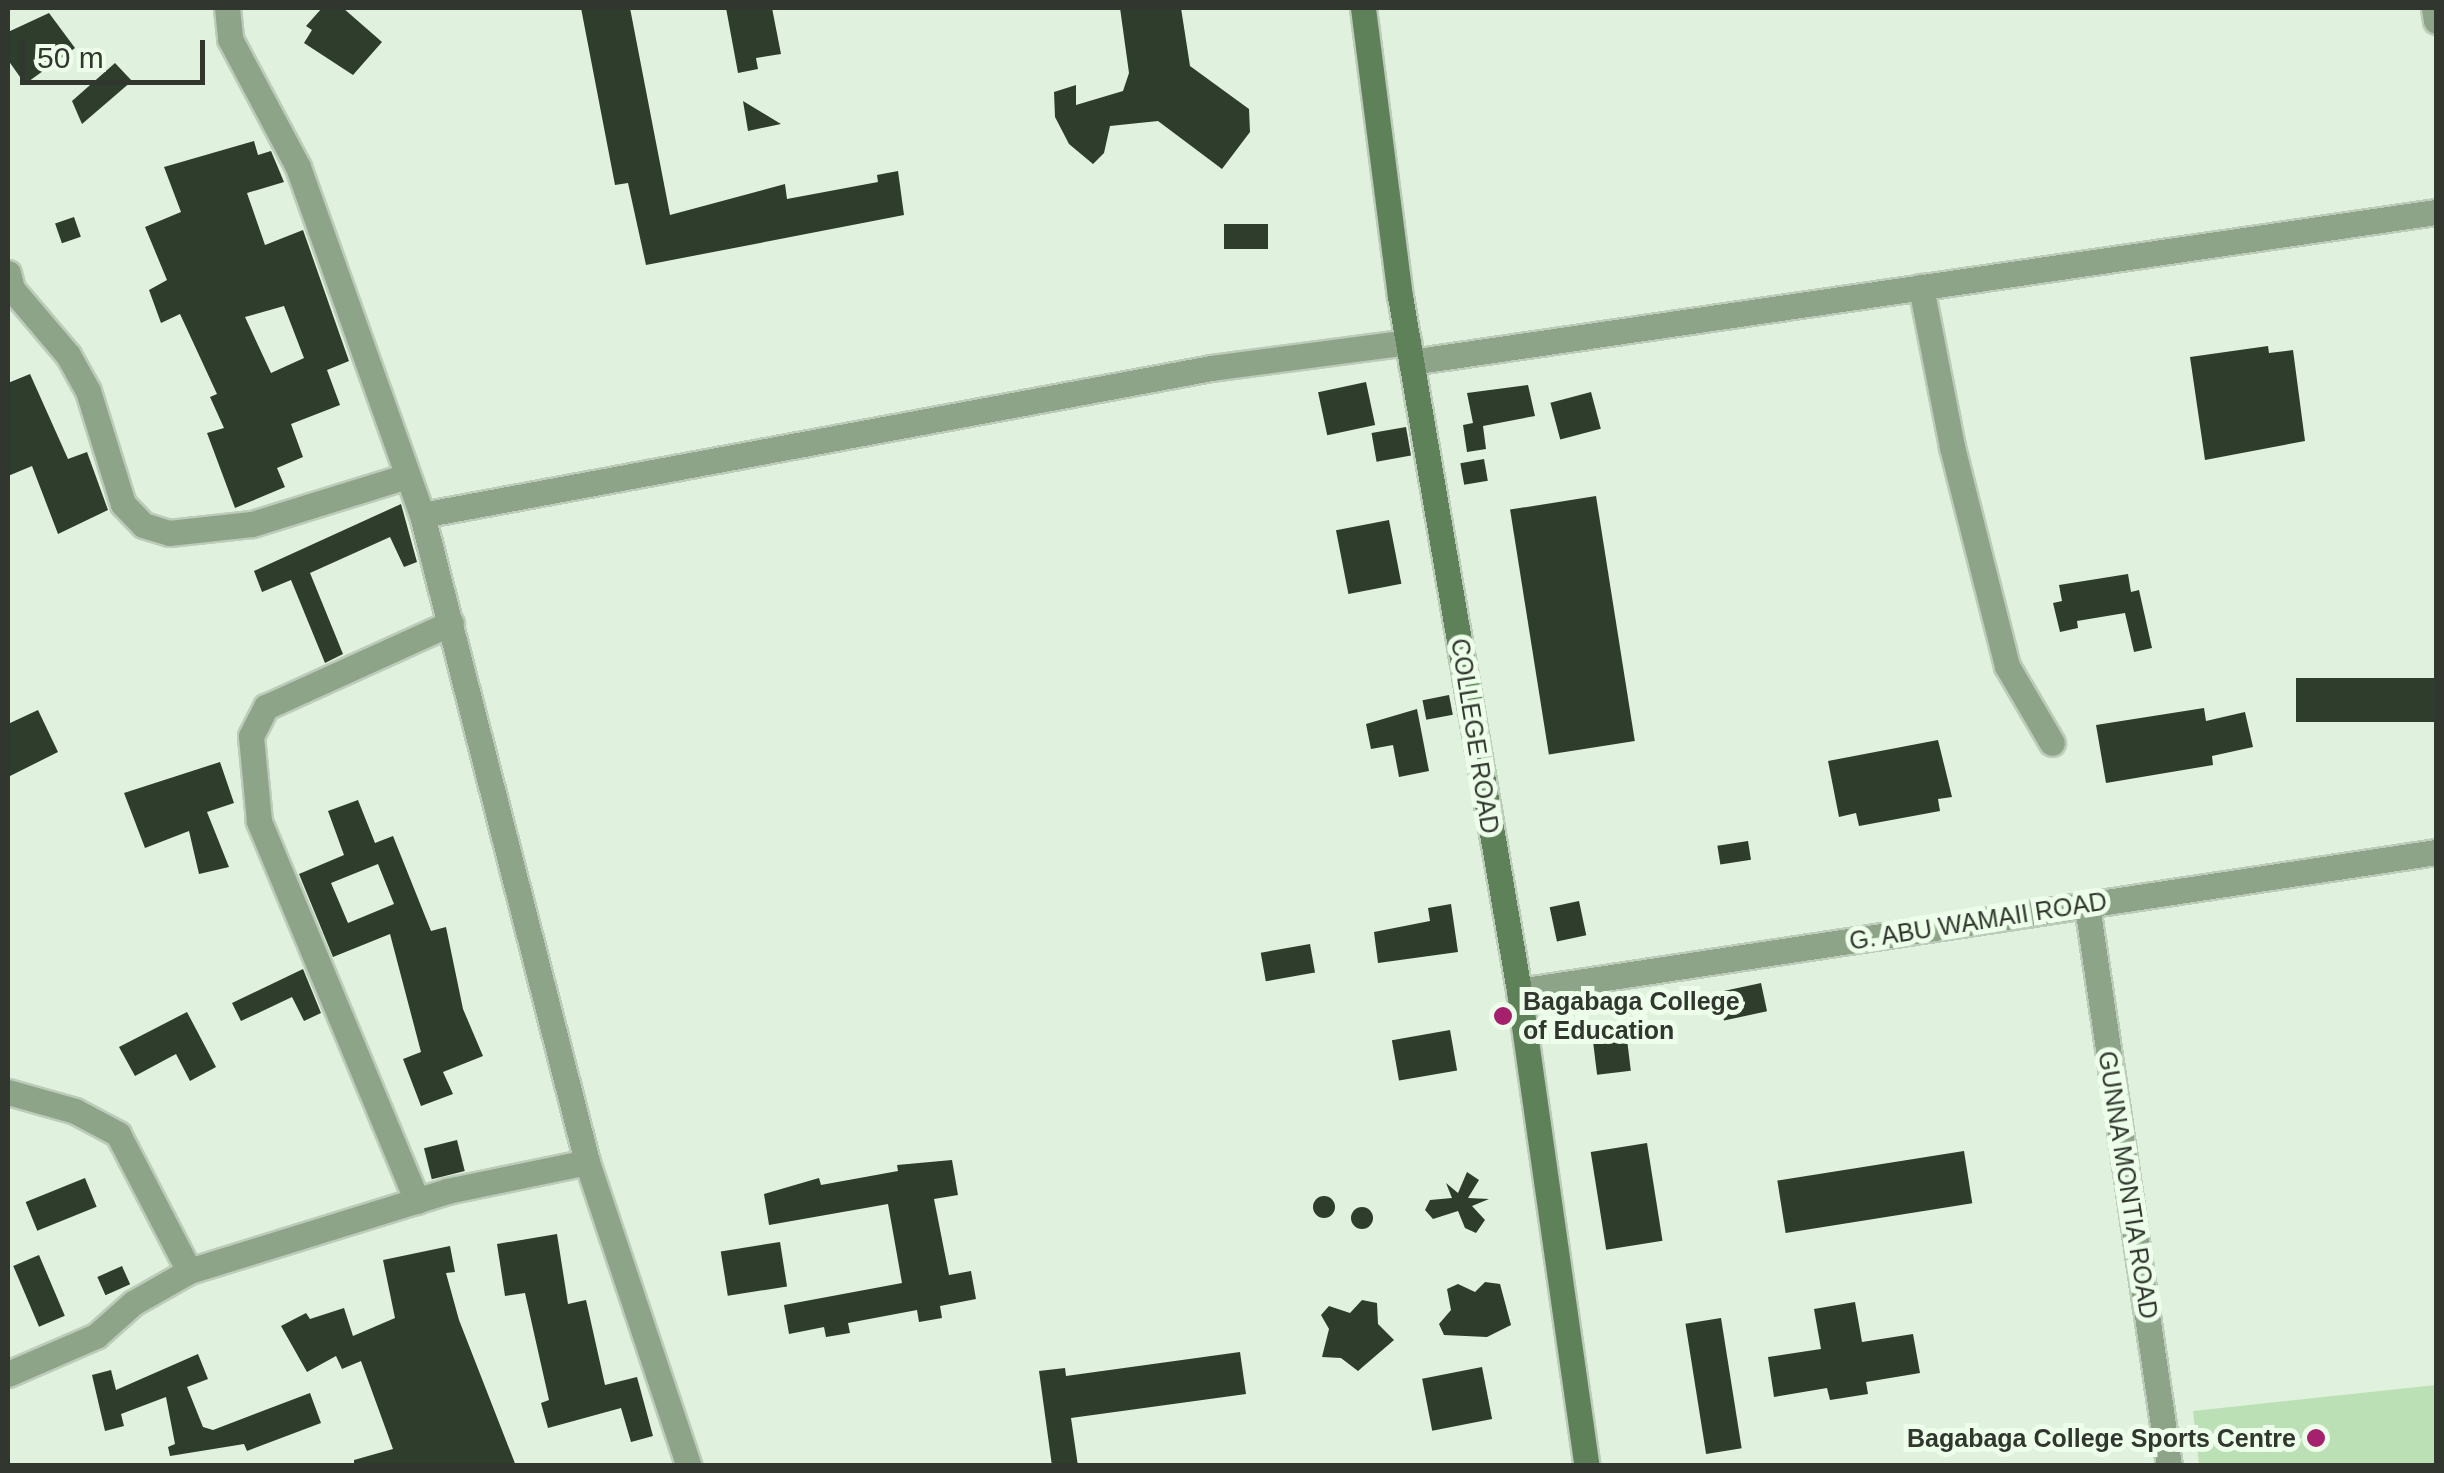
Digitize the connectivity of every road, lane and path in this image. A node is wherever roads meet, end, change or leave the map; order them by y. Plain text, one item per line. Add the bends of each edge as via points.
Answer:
1 (227, 8) edge
2 (1363, 8) edge
3 (2434, 8) edge
4 (2436, 21) edge
5 (2436, 212) edge
6 (8, 273) edge
7 (1920, 288) junction
8 (1409, 352) junction
9 (408, 476) junction
10 (422, 514) junction
11 (450, 623) junction
12 (2052, 743) dead end
13 (2436, 852) edge
14 (2087, 905) junction
15 (1518, 991) junction
16 (8, 1092) edge
17 (588, 1162) junction
18 (417, 1201) junction
19 (188, 1271) junction
20 (8, 1374) edge
21 (689, 1466) edge
22 (1586, 1466) edge
23 (2169, 1466) edge

1 - 9 street via 230,39 298,167
2 - 8 street, COLLEGE ROAD
3 - 4 street
5 - 7 street
6 - 9 street via 12,288 68,355 88,391 123,504 143,526 169,533 252,524
7 - 8 street
7 - 12 street via 2007,666
8 - 10 street via 1210,368
8 - 15 street, COLLEGE ROAD
9 - 10 street
10 - 11 street
11 - 17 street
11 - 18 street via 266,707 251,736 259,820
13 - 14 street, G. ABU WAMAII ROAD
14 - 15 street, G. ABU WAMAII ROAD
14 - 23 street, GUNNA MONTIA ROAD
15 - 22 street, COLLEGE ROAD
16 - 19 street via 74,1111 118,1134
17 - 18 street
17 - 21 street
18 - 19 street
19 - 20 street via 96,1336

